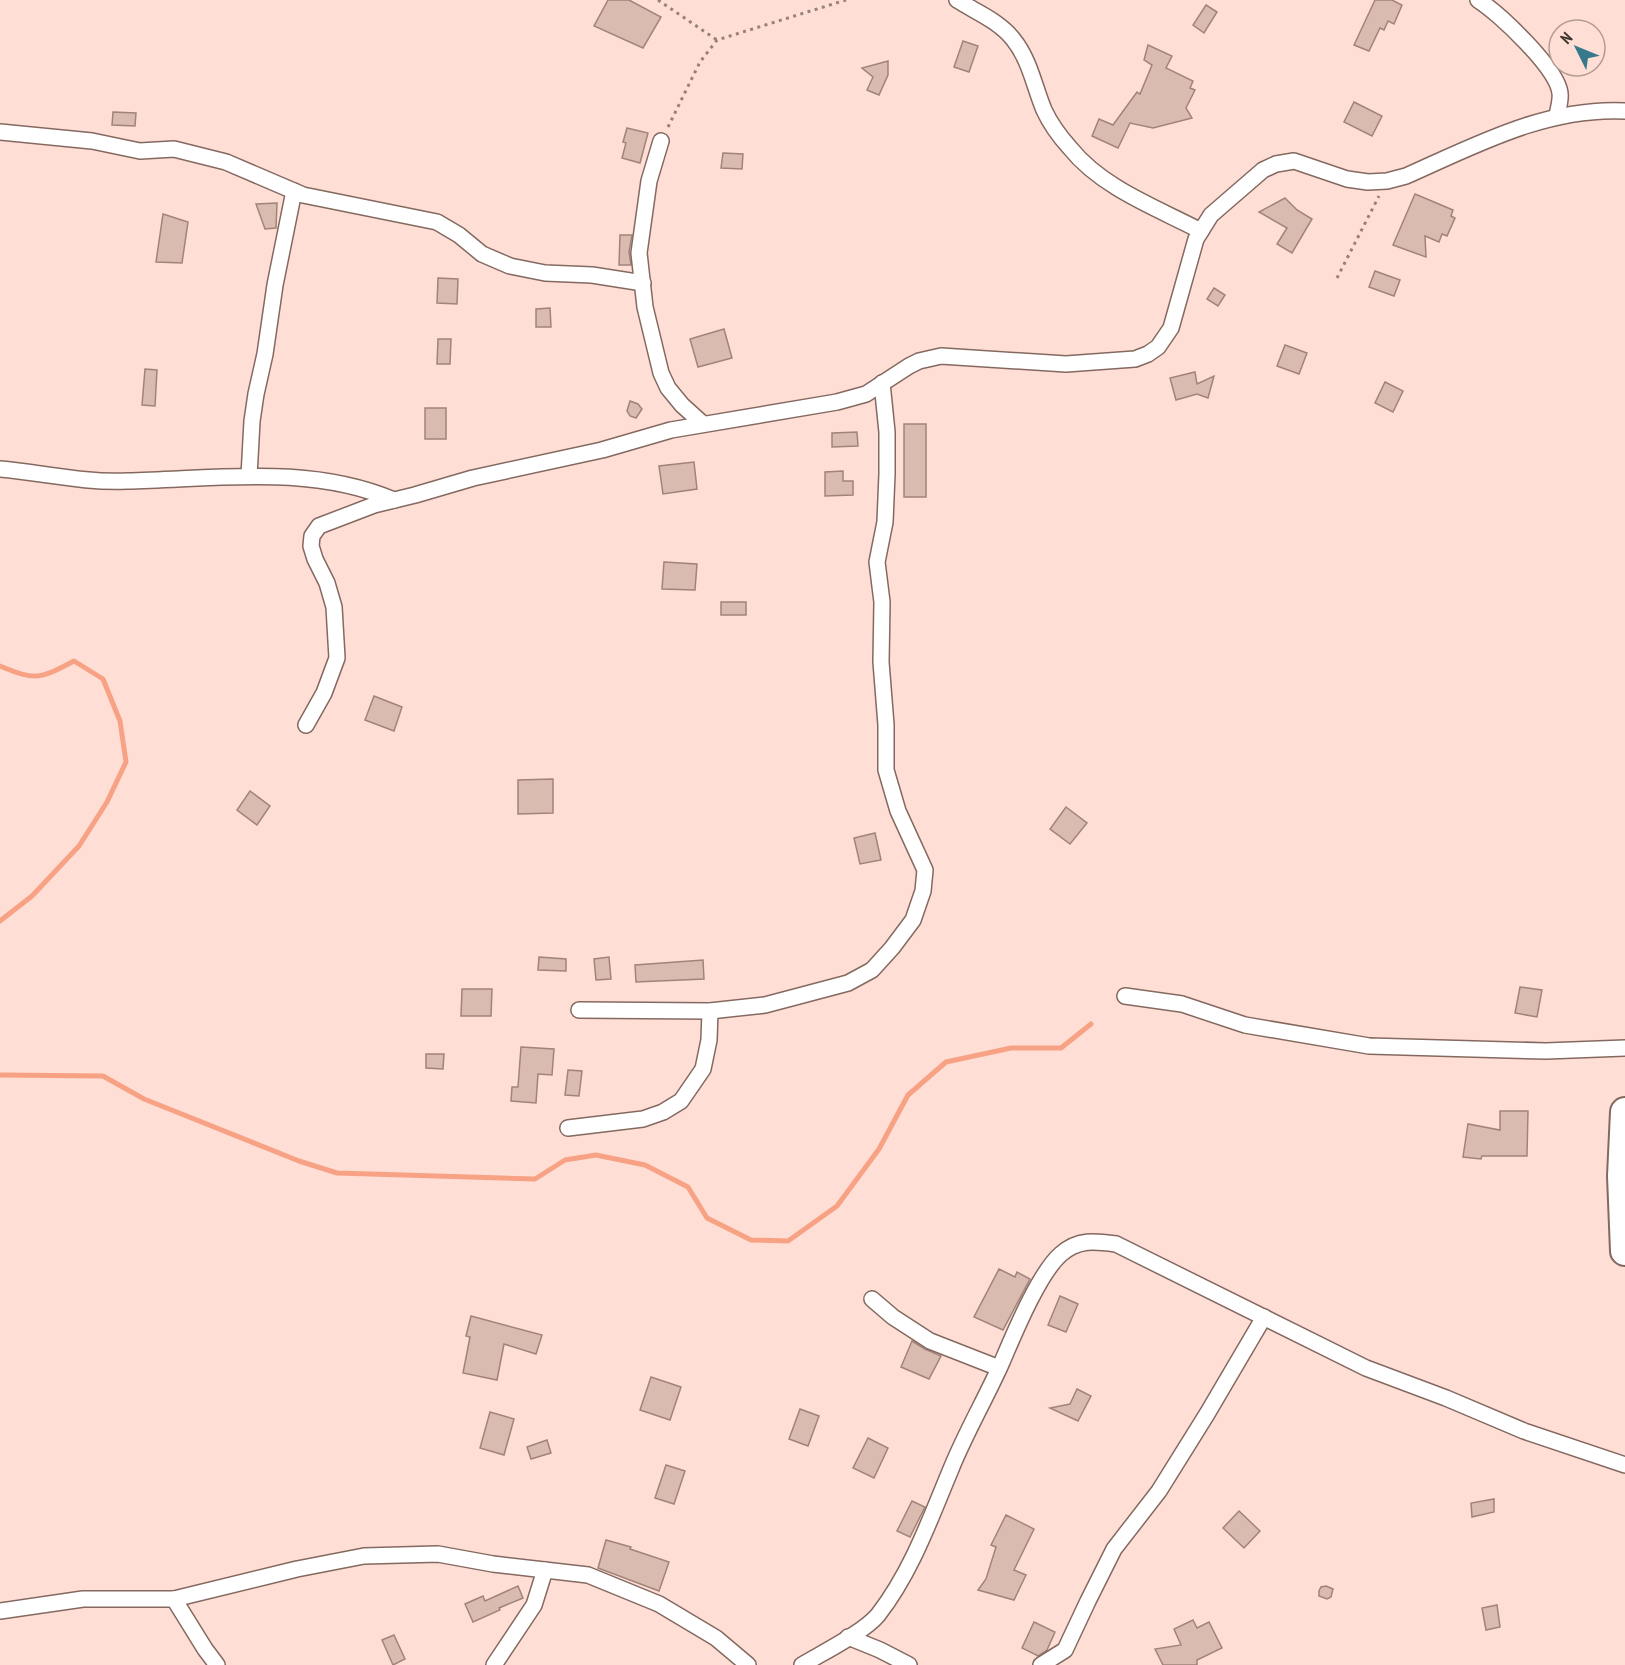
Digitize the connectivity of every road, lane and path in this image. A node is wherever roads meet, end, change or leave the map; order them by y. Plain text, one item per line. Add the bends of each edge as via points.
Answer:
1 (658, 0) edge
2 (846, 0) edge
3 (957, 0) edge
4 (1478, 0) edge
5 (717, 40) junction
6 (1625, 111) edge
7 (1557, 116) junction
8 (0, 132) edge
9 (661, 141) joint
10 (1387, 181) junction
11 (294, 191) junction
12 (1201, 231) junction
13 (1337, 278) dead end
14 (643, 283) junction
15 (882, 383) junction
16 (704, 424) junction
17 (0, 469) edge
18 (249, 476) junction
19 (394, 500) junction
20 (306, 725) dead end
21 (1125, 996) dead end
22 (579, 1010) dead end
23 (710, 1011) junction
24 (1625, 1048) edge
25 (1625, 1112) edge
26 (568, 1128) dead end
27 (1625, 1251) edge
28 (872, 1299) dead end
29 (1264, 1317) junction
30 (999, 1368) junction
31 (1625, 1465) edge
32 (545, 1570) junction
33 (174, 1599) junction
34 (0, 1611) edge
35 (848, 1637) junction
36 (217, 1665) edge
37 (494, 1665) edge
38 (748, 1665) edge
39 (802, 1665) edge
40 (909, 1665) edge
41 (1041, 1665) edge

1 - 5 path
2 - 5 path
3 - 12 street via 999,25 1012,38 1032,72 1045,112 1070,149 1095,174
4 - 7 street via 1547,65 1560,92
5 - 9 path via 700,62
6 - 7 street
7 - 10 street
8 - 11 street via 92,141 140,151 174,149 226,162
9 - 14 street via 649,181 639,253
10 - 12 street via 1347,179 1294,161 1276,164 1263,170 1211,215
10 - 13 path
11 - 14 street via 437,222 482,254 510,266
11 - 18 street via 256,394
12 - 15 street via 1171,328 1148,354 1118,361 1066,364 941,356 919,361
14 - 16 street via 661,373 682,405
15 - 16 street via 866,394 837,402
15 - 23 street via 887,474 885,522 877,562 882,602 886,770 898,811 925,870 923,891 913,920 872,970 848,983 765,1005
16 - 19 street
17 - 18 street via 89,481
18 - 19 street via 316,478 370,490
19 - 20 street via 319,526 312,536 315,559 334,607 337,658
21 - 24 street via 1182,1004 1245,1024 1369,1046 1546,1051
22 - 23 street
23 - 26 street via 703,1069 681,1101 643,1119
25 - 27 highway
28 - 30 street via 930,1341
29 - 30 street via 1116,1244 1092,1240 1078,1243 1060,1255 1044,1276
29 - 31 street via 1366,1368 1524,1431
29 - 41 street via 1159,1491 1114,1549 1065,1650
30 - 35 street via 894,1591 876,1617
32 - 33 street via 438,1554 364,1556
32 - 37 street via 534,1605
32 - 38 street via 588,1575 659,1604 716,1638
33 - 34 street via 83,1599
33 - 36 street
35 - 39 street
35 - 40 street

